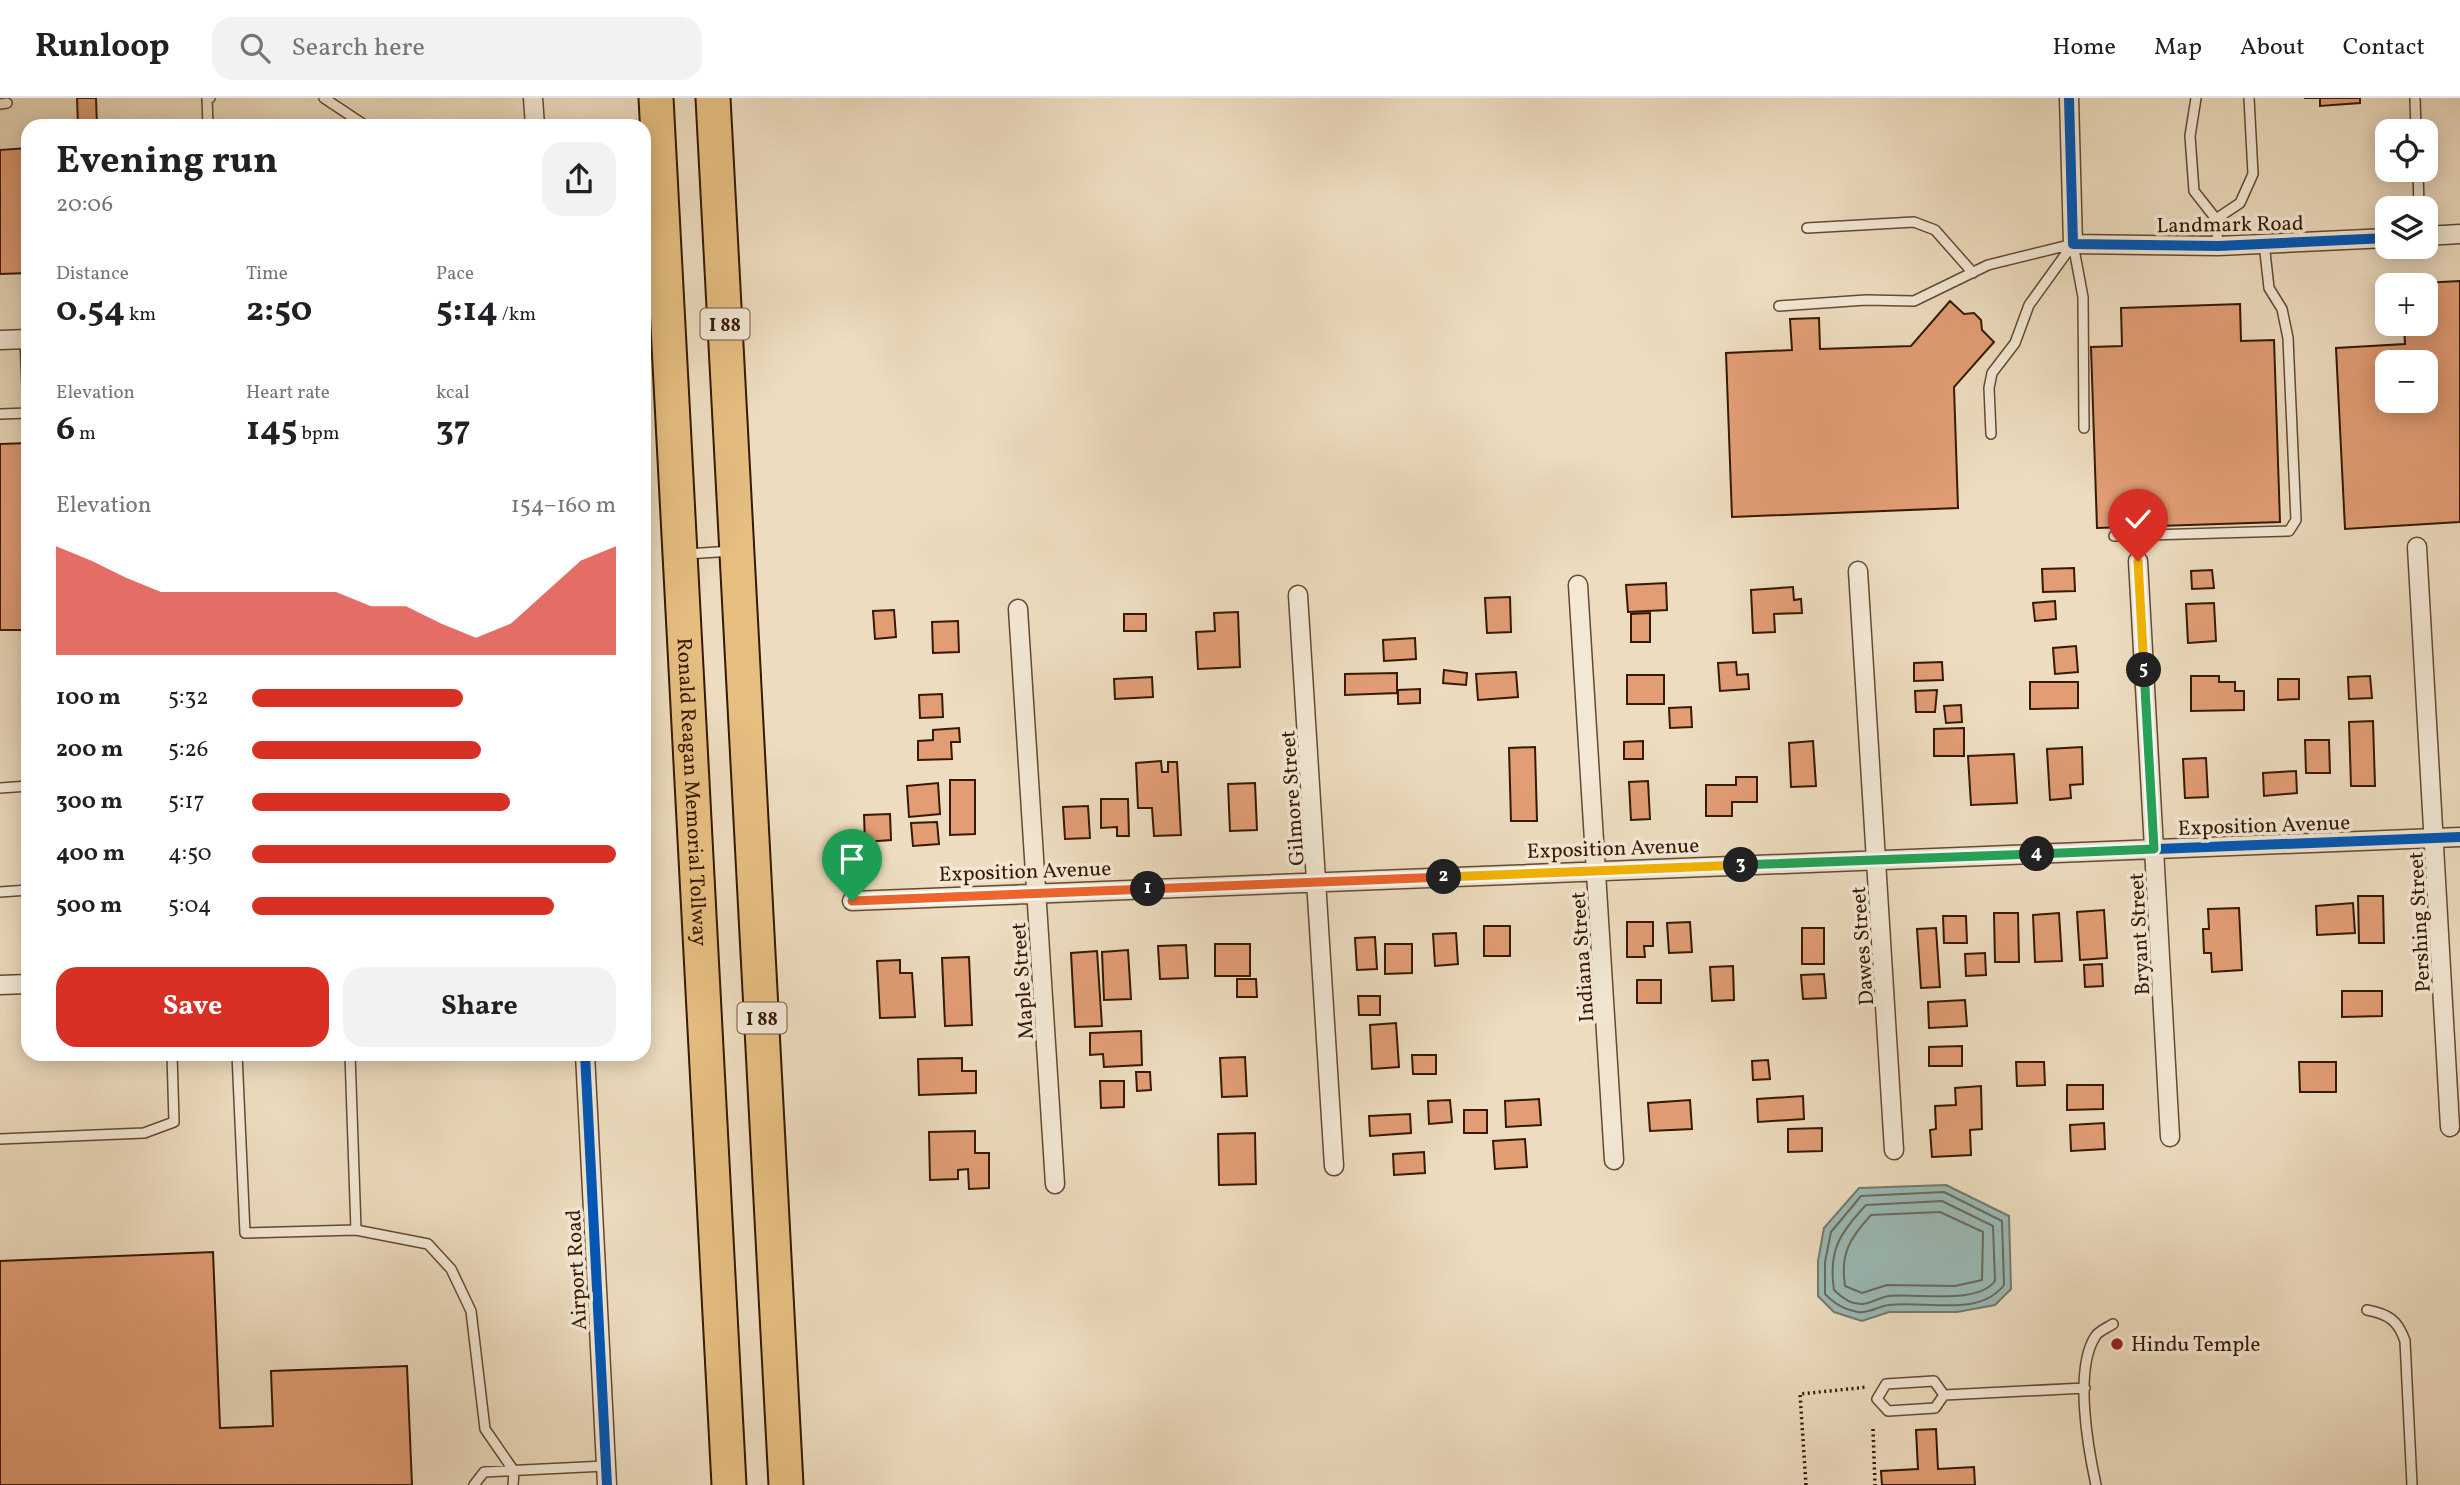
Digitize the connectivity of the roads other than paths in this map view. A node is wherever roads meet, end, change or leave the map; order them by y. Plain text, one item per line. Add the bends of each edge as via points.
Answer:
1 (210, 98) edge
2 (324, 98) edge
3 (533, 98) edge
4 (656, 98) edge
5 (713, 98) edge
6 (2069, 98) edge
7 (2196, 98) edge
8 (2249, 98) edge
9 (2414, 98) edge
10 (208, 119) edge
11 (349, 119) edge
12 (534, 119) edge
13 (2415, 119) edge
14 (2216, 219) junction
15 (1807, 228) dead end
16 (2460, 234) edge
17 (2438, 235) edge
18 (2375, 238) edge
19 (2264, 243) junction
20 (2073, 244) junction
21 (2218, 246) junction
22 (1973, 273) junction
23 (1779, 306) dead end
24 (21, 339) edge
25 (0, 340) edge
26 (21, 412) edge
27 (0, 414) edge
28 (2084, 428) dead end
29 (1992, 435) dead end
30 (2114, 536) dead end
31 (2417, 547) dead end
32 (737, 551) junction
33 (680, 554) junction
34 (2138, 561) dead end
35 (1858, 571) dead end
36 (1578, 585) dead end
37 (1298, 595) dead end
38 (1018, 608) dead end
39 (21, 786) edge
40 (0, 788) edge
41 (2460, 837) edge
42 (2434, 838) junction
43 (2154, 849) junction
44 (1876, 860) junction
45 (1596, 871) junction
46 (1316, 883) junction
47 (21, 890) edge
48 (0, 892) edge
49 (1036, 894) junction
50 (852, 901) dead end
51 (21, 984) edge
52 (0, 985) edge
53 (172, 1061) edge
54 (237, 1061) edge
55 (350, 1061) edge
56 (584, 1061) edge
57 (2450, 1126) dead end
58 (2170, 1137) dead end
59 (0, 1139) edge
60 (1894, 1150) dead end
61 (1614, 1160) dead end
62 (1334, 1166) dead end
63 (1055, 1184) dead end
64 (356, 1230) junction
65 (2367, 1310) dead end
66 (2113, 1324) dead end
67 (2085, 1388) junction
68 (1944, 1395) junction
69 (605, 1466) junction
70 (514, 1471) junction
71 (474, 1485) edge
72 (513, 1485) edge
73 (607, 1485) edge
74 (729, 1485) edge
75 (786, 1485) edge
76 (2096, 1485) edge
77 (2412, 1485) edge

1 - 10 lane
2 - 11 lane
3 - 12 street
4 - 33 highway, Ronald Reagan Memorial Tollway
5 - 32 highway, I 88
6 - 20 street
7 - 14 lane via 2190,136 2194,191
8 - 14 lane via 2253,174 2241,203
9 - 13 lane
14 - 21 lane
15 - 22 lane via 1914,222 1935,230
16 - 17 street
18 - 19 street, Landmark Road
19 - 21 street, Landmark Road
19 - 30 lane via 2269,288 2282,309 2288,338 2296,520 2289,531
20 - 21 street, Landmark Road
20 - 22 lane via 1988,265
20 - 28 lane via 2082,297
20 - 29 lane via 2029,305 2015,343 1992,373
22 - 23 lane via 1914,302
24 - 25 street
26 - 27 lane
31 - 42 street, Pershing Street
32 - 33 lane
32 - 75 highway, I 88
33 - 74 highway, Ronald Reagan Memorial Tollway
34 - 43 street, Bryant Street
35 - 44 street, Dawes Street
36 - 45 street, Indiana Street
37 - 46 street, Gilmore Street
38 - 49 street, Maple Street
39 - 40 lane
41 - 42 street, Exposition Avenue
42 - 43 street, Exposition Avenue
42 - 57 street, Pershing Street
43 - 44 street, Exposition Avenue
43 - 58 street, Bryant Street
44 - 45 street, Exposition Avenue
44 - 60 street, Dawes Street
45 - 46 street, Exposition Avenue
45 - 61 street, Indiana Street
46 - 49 street, Exposition Avenue
46 - 62 street, Gilmore Street
47 - 48 lane
49 - 50 street, Exposition Avenue
49 - 63 street, Maple Street
51 - 52 street
53 - 59 lane via 174,1122 144,1133
54 - 64 lane via 245,1233
55 - 64 lane
56 - 69 street, Airport Road
64 - 70 lane via 428,1244 451,1269 471,1311 485,1429
65 - 77 lane via 2388,1314 2405,1341
66 - 67 lane via 2096,1335 2088,1353
67 - 68 lane
67 - 76 lane
68 - 68 lane via 1934,1381 1886,1384 1877,1399 1888,1411 1934,1408
69 - 70 lane
69 - 73 street, Airport Road
70 - 71 lane via 484,1472
70 - 72 lane

